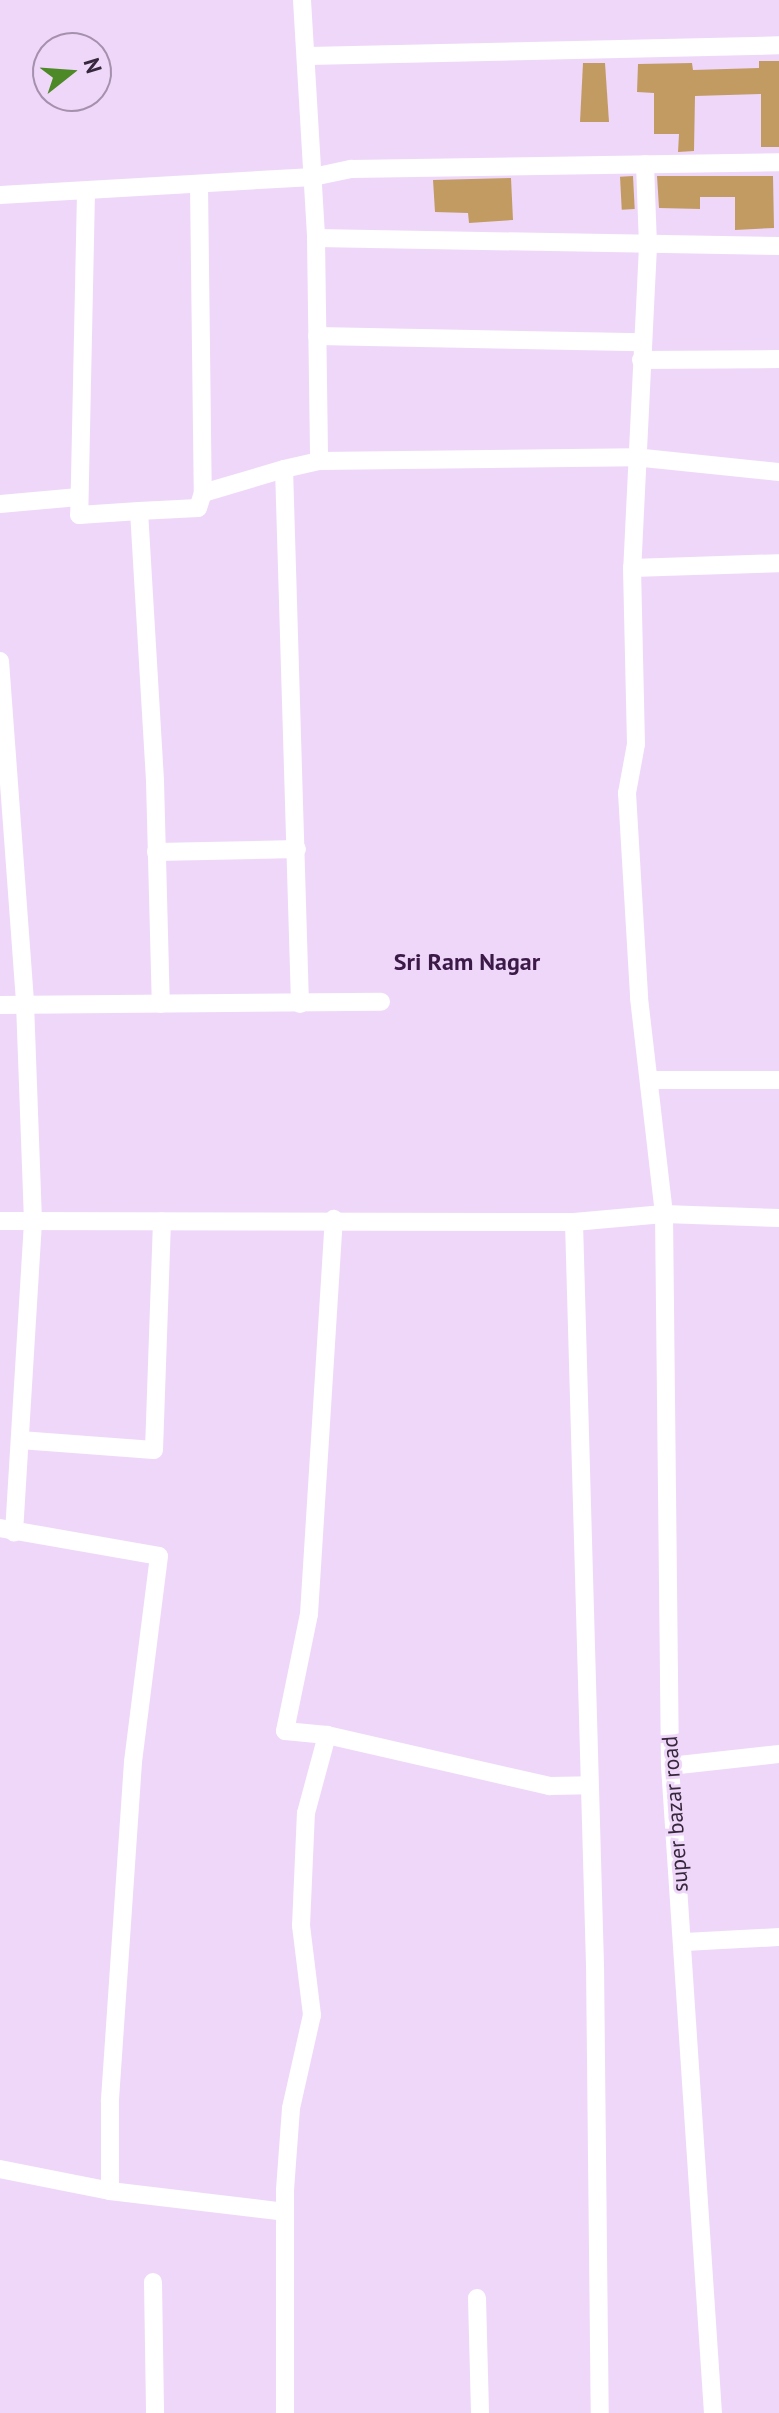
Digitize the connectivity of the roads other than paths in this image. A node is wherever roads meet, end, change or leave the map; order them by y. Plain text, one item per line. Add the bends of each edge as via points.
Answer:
1 (302, 0) edge
2 (779, 45) edge
3 (308, 56) junction
4 (779, 162) edge
5 (645, 164) junction
6 (313, 177) junction
7 (199, 185) junction
8 (86, 192) junction
9 (0, 195) edge
10 (316, 238) junction
11 (648, 246) junction
12 (779, 246) edge
13 (317, 336) junction
14 (641, 351) junction
15 (779, 359) edge
16 (634, 457) junction
17 (319, 461) junction
18 (284, 469) junction
19 (779, 472) edge
20 (203, 493) junction
21 (79, 497) junction
22 (0, 504) edge
23 (139, 511) junction
24 (779, 563) edge
25 (632, 568) junction
26 (0, 661) edge
27 (297, 849) junction
28 (156, 852) junction
29 (381, 1002) dead end
30 (25, 1003) junction
31 (161, 1004) junction
32 (300, 1004) junction
33 (0, 1005) edge
34 (650, 1080) junction
35 (779, 1080) edge
36 (664, 1214) junction
37 (779, 1218) edge
38 (334, 1219) junction
39 (0, 1221) edge
40 (162, 1221) junction
41 (33, 1222) junction
42 (574, 1222) junction
43 (20, 1440) junction
44 (7, 1530) edge
45 (327, 1735) junction
46 (779, 1754) edge
47 (670, 1766) junction
48 (589, 1785) junction
49 (779, 1937) edge
50 (685, 1942) junction
51 (0, 2169) edge
52 (110, 2191) junction
53 (285, 2212) junction
54 (153, 2282) dead end
55 (477, 2298) dead end
56 (155, 2413) edge
57 (285, 2413) edge
58 (480, 2413) edge
59 (600, 2413) edge
60 (713, 2413) edge

1 - 3 street
2 - 3 street
3 - 6 street
4 - 5 street
5 - 6 street via 351,169
5 - 11 street, super bazar road
6 - 7 street
6 - 10 street
7 - 8 street
7 - 20 street
8 - 9 street
8 - 21 street
10 - 11 street
10 - 13 street
11 - 12 street
11 - 14 street, super bazar road
13 - 14 street
13 - 17 street
14 - 15 street
14 - 16 street, super bazar road
16 - 17 street
16 - 19 street
16 - 25 street, super bazar road
17 - 18 street
18 - 20 street
18 - 27 street
20 - 23 street via 198,508
21 - 22 street
21 - 23 street via 79,515
23 - 28 street
24 - 25 street
25 - 34 street, super bazar road via 636,744 627,793
26 - 30 street
27 - 28 street
27 - 32 street
28 - 31 street
29 - 32 street
30 - 31 street
30 - 33 street
30 - 41 street
31 - 32 street
34 - 35 street
34 - 36 street, super bazar road
36 - 37 street
36 - 42 street
36 - 47 street, super bazar road
38 - 40 street
38 - 42 street
38 - 45 street via 309,1614 285,1731
39 - 41 street
40 - 41 street
40 - 43 street via 154,1450
41 - 43 street
42 - 48 street
43 - 44 street
44 - 52 street via 159,1556 133,1762 110,2101
45 - 48 street via 550,1786
45 - 53 street via 306,1813 301,1926 312,2015 291,2108
46 - 47 street
47 - 50 street, super bazar road
48 - 59 street
49 - 50 street
50 - 60 street, super bazar road
51 - 52 street
52 - 53 street
53 - 57 street
54 - 56 street
55 - 58 street

